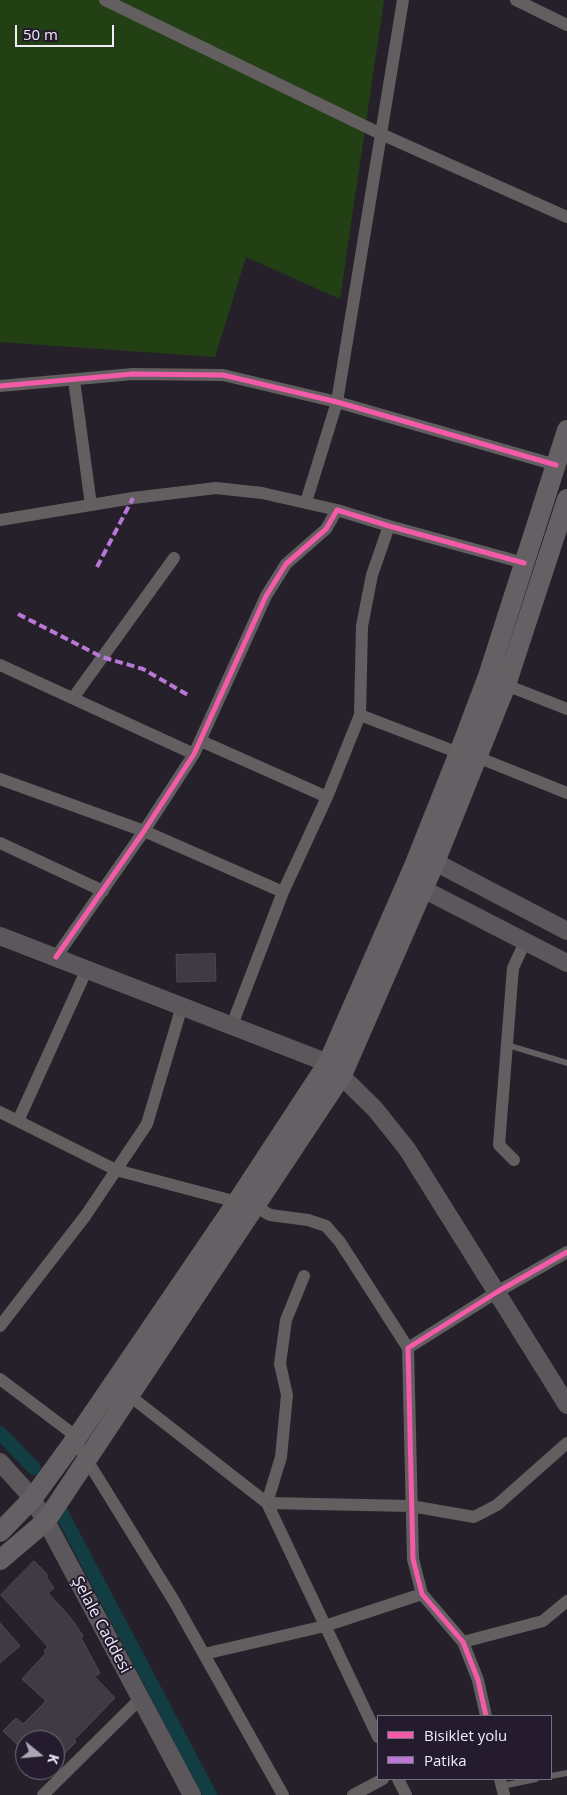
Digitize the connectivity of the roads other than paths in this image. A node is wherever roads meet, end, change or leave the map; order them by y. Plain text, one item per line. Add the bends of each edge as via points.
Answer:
1 (105, 0) edge
2 (403, 0) edge
3 (516, 0) edge
4 (567, 25) edge
5 (381, 134) junction
6 (567, 217) edge
7 (74, 380) junction
8 (0, 386) edge
9 (337, 402) junction
10 (567, 430) edge
11 (556, 465) junction
12 (567, 499) edge
13 (306, 502) junction
14 (91, 505) junction
15 (337, 510) junction
16 (0, 520) edge
17 (388, 526) junction
18 (174, 558) dead end
19 (524, 563) junction
20 (0, 665) edge
21 (506, 685) junction
22 (73, 698) junction
23 (567, 709) edge
24 (360, 716) junction
25 (201, 741) junction
26 (194, 754) junction
27 (468, 755) junction
28 (0, 779) edge
29 (567, 792) edge
30 (327, 797) junction
31 (144, 832) junction
32 (0, 843) edge
33 (435, 862) junction
34 (424, 889) junction
35 (103, 891) junction
36 (284, 892) junction
37 (567, 931) edge
38 (0, 936) edge
39 (526, 942) junction
40 (56, 957) junction
41 (567, 964) edge
42 (87, 969) junction
43 (182, 1006) junction
44 (232, 1025) junction
45 (507, 1045) junction
46 (567, 1063) edge
47 (335, 1069) junction
48 (0, 1112) edge
49 (18, 1121) junction
50 (514, 1160) dead end
51 (116, 1170) junction
52 (246, 1204) junction
53 (567, 1252) edge
54 (304, 1276) dead end
55 (497, 1292) junction
56 (0, 1326) edge
57 (408, 1348) junction
58 (0, 1379) edge
59 (130, 1396) junction
60 (567, 1404) edge
61 (75, 1440) junction
62 (567, 1443) edge
63 (87, 1459) junction
64 (0, 1462) edge
65 (32, 1499) junction
66 (267, 1503) junction
67 (411, 1506) junction
68 (46, 1521) junction
69 (0, 1532) edge
70 (0, 1560) edge
71 (422, 1594) junction
72 (567, 1601) edge
73 (325, 1626) junction
74 (463, 1642) junction
75 (204, 1654) junction
76 (140, 1699) junction
77 (486, 1715) edge
78 (377, 1735) edge
79 (567, 1773) edge
80 (552, 1776) edge
81 (381, 1780) edge
82 (398, 1780) edge
83 (532, 1780) edge
84 (502, 1787) edge
85 (43, 1795) edge
86 (192, 1795) edge
87 (283, 1795) edge
88 (353, 1795) edge
89 (406, 1795) edge

1 - 5 street
2 - 5 street
3 - 4 street
5 - 6 street
5 - 9 street
7 - 8 street
7 - 9 street via 133,374 223,375
7 - 14 street
9 - 11 street
9 - 13 street
10 - 11 main road
11 - 19 main road
12 - 21 main road
13 - 14 street via 216,488
13 - 15 street
14 - 16 street
15 - 17 street
15 - 25 street via 326,530 286,564 266,596
17 - 19 street
17 - 24 street via 372,575 362,626
18 - 22 street
19 - 27 main road via 488,676
20 - 22 street
21 - 23 street
21 - 27 main road
22 - 26 street
24 - 27 street
24 - 30 street
25 - 26 street
25 - 30 street
26 - 31 street
27 - 29 street
27 - 33 main road
27 - 47 main road via 414,866
28 - 31 street
30 - 36 street
31 - 35 street
31 - 36 street
32 - 35 street
33 - 34 main road
33 - 37 street
34 - 39 street
34 - 47 main road
35 - 40 street
36 - 44 street
38 - 40 street
39 - 41 street
39 - 45 street via 513,968
40 - 42 street
42 - 43 street
42 - 49 street
43 - 44 street
43 - 51 street via 147,1124
44 - 47 street
45 - 46 lane
45 - 50 street via 499,1145
47 - 52 main road
47 - 55 street via 375,1108 407,1149
48 - 49 street
49 - 51 street
51 - 52 street
51 - 56 street via 86,1215
52 - 57 street via 270,1215 326,1226 340,1242
52 - 59 main road
52 - 61 main road
53 - 55 street
54 - 66 street via 286,1320 280,1364 287,1395 282,1457
55 - 57 street
55 - 60 street
57 - 67 street
58 - 61 street via 69,1431
59 - 63 main road
59 - 66 street
61 - 63 street
61 - 65 main road
62 - 67 street via 496,1505 474,1517
63 - 68 main road
63 - 75 street
64 - 65 street, Şelale Caddesi
65 - 68 street, Şelale Caddesi
65 - 69 main road
66 - 67 street
66 - 73 street
67 - 71 street via 413,1559
68 - 70 main road
68 - 76 street, Şelale Caddesi
71 - 73 street
71 - 74 street
72 - 74 street via 542,1621
73 - 75 street
73 - 78 street
74 - 77 street via 478,1680
75 - 87 street
76 - 85 street
76 - 86 street, Şelale Caddesi
79 - 80 lane
81 - 88 street
82 - 89 street
83 - 84 lane

